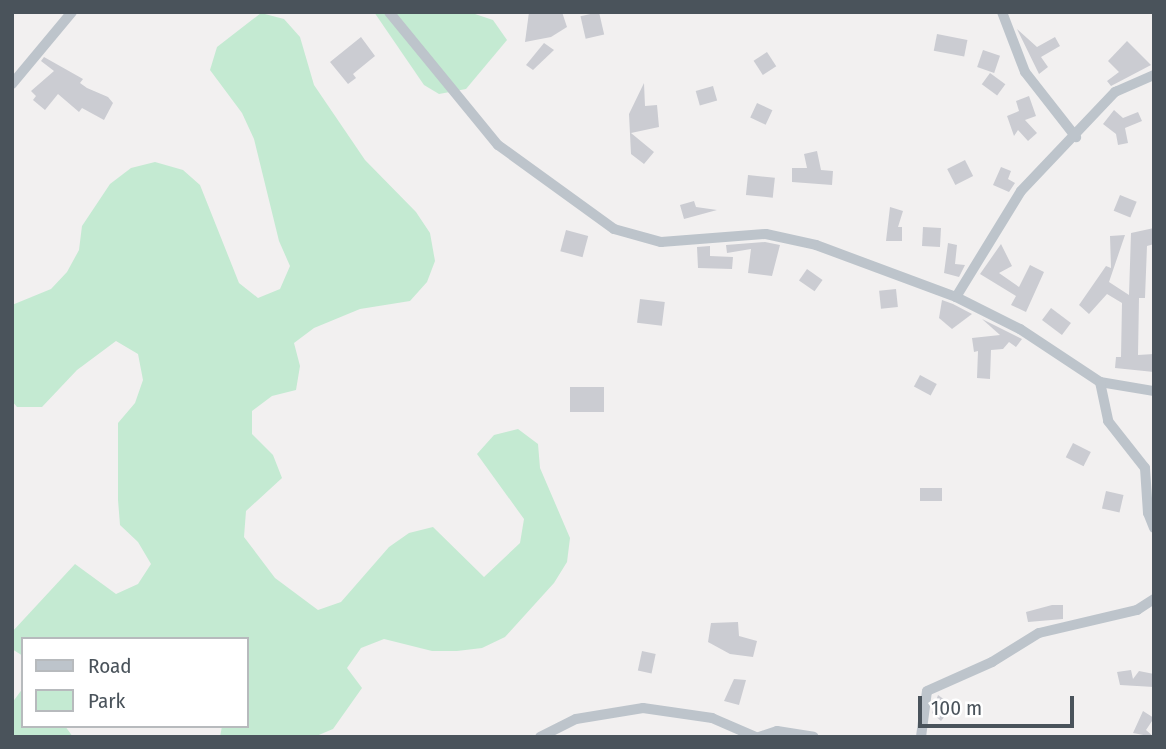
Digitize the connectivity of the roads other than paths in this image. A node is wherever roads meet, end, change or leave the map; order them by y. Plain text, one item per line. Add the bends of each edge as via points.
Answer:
1 (72, 12) edge
2 (389, 12) edge
3 (1002, 12) edge
4 (12, 65) edge
5 (23, 72) junction
6 (1154, 75) edge
7 (12, 84) edge
8 (1076, 137) junction
9 (956, 297) junction
10 (1100, 382) junction
11 (1154, 391) edge
12 (1154, 528) edge
13 (1154, 598) edge
14 (540, 737) edge
15 (757, 737) edge
16 (814, 737) edge
17 (921, 737) edge

1 - 5 street
2 - 9 street via 498,145 614,229 661,242 724,235 790,237
3 - 8 street via 1025,72
4 - 5 street
5 - 7 street
6 - 8 street via 1115,92
8 - 9 street via 1021,191
9 - 10 street via 1020,329
10 - 11 street
10 - 12 street via 1108,421 1145,468 1148,513
13 - 17 street via 1137,610 1038,633 992,662 927,691
14 - 15 street via 576,719 643,708 712,718
15 - 16 street via 777,732

